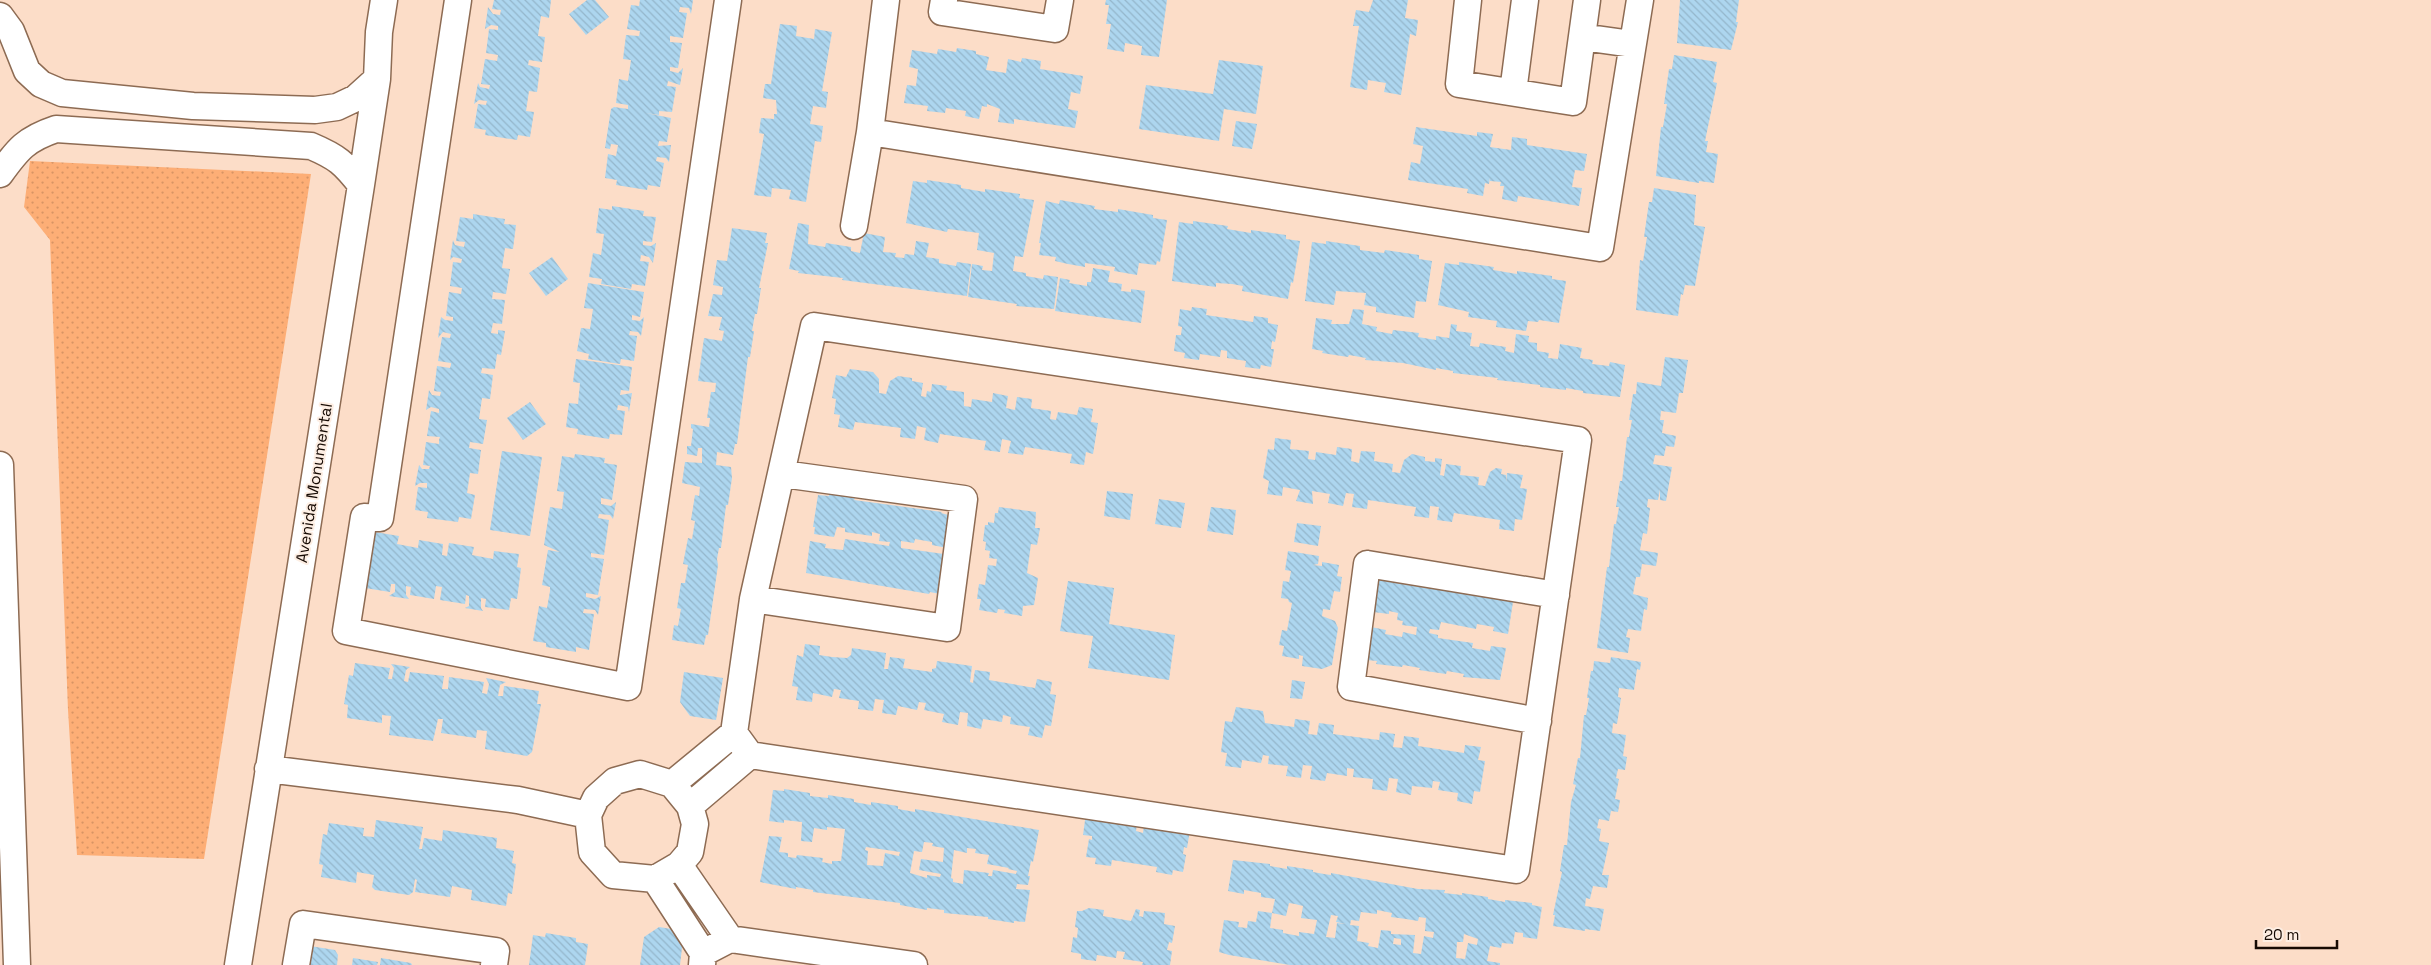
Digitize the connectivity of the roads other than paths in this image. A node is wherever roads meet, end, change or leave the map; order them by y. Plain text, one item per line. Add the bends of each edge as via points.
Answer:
1 (384, 0) edge
2 (458, 0) edge
3 (728, 0) edge
4 (944, 0) edge
5 (1060, 0) edge
6 (1468, 0) edge
7 (1524, 0) edge
8 (1587, 0) edge
9 (1640, 0) edge
10 (879, 1) edge
11 (1003, 10) edge
12 (0, 16) edge
13 (1582, 37) junction
14 (1632, 44) junction
15 (377, 80) junction
16 (1512, 92) junction
17 (870, 132) junction
18 (0, 174) edge
19 (361, 185) junction
20 (854, 226) dead end
21 (0, 465) edge
22 (783, 474) junction
23 (1556, 595) junction
24 (753, 599) junction
25 (1538, 721) junction
26 (734, 733) junction
27 (750, 754) junction
28 (268, 768) junction
29 (672, 784) junction
30 (690, 806) junction
31 (588, 815) junction
32 (679, 865) junction
33 (655, 879) junction
34 (730, 939) junction
35 (702, 959) edge
36 (17, 965) edge
37 (238, 965) edge
38 (296, 965) edge
39 (494, 965) edge
40 (914, 965) edge

1 - 15 street, Avenida Monumental
2 - 3 street via 380,518 364,517 346,631 628,687
4 - 11 street via 942,12
5 - 11 street via 1055,30
6 - 16 street via 1459,84
7 - 16 street
8 - 13 street
9 - 14 street
10 - 17 street
12 - 15 street via 11,31 27,71 41,84 62,93 193,106 315,110 337,107 356,98
13 - 14 street
13 - 16 street via 1573,102
14 - 17 street via 1600,248
15 - 19 street, Avenida Monumental
17 - 20 street
18 - 19 street via 23,144 56,129 311,146 333,155
19 - 28 street, Avenida Monumental
21 - 36 street
22 - 23 street via 814,326 1578,440
22 - 24 street
22 - 24 street via 964,499 947,628
23 - 25 street
23 - 25 street via 1368,564 1351,687
24 - 26 street
25 - 27 street via 1516,870
26 - 27 street
26 - 29 street
27 - 30 street
28 - 31 street via 518,800
28 - 37 street, Avenida Monumental
29 - 30 street
29 - 31 street via 640,774 615,781 596,798
30 - 32 street via 695,824 690,852
31 - 33 street via 592,852 613,875
32 - 33 street
32 - 34 street
33 - 35 street
34 - 35 street
34 - 40 street
38 - 39 street via 303,924 496,951

